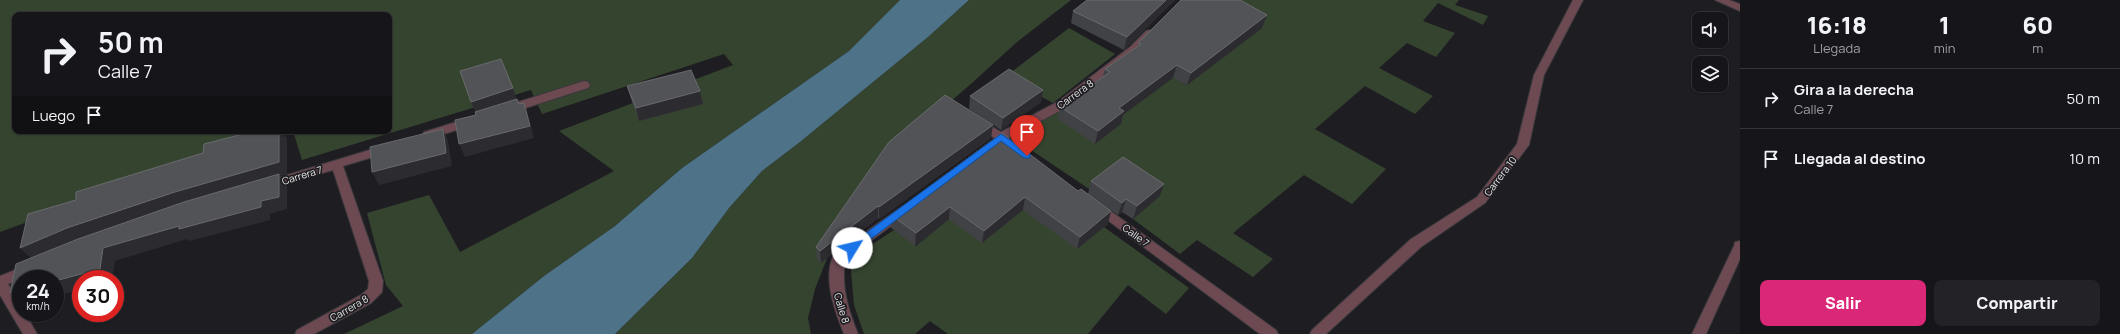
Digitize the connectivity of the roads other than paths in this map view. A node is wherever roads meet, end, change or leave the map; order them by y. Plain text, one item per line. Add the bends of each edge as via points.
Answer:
1 (1578, 0) edge
2 (1720, 0) edge
3 (1740, 8) edge
4 (1156, 27) edge
5 (584, 85) dead end
6 (502, 111) edge
7 (487, 116) edge
8 (972, 118) edge
9 (1001, 137) junction
10 (419, 138) edge
11 (397, 145) edge
12 (989, 146) edge
13 (1014, 146) edge
14 (337, 164) junction
15 (255, 189) edge
16 (1085, 198) edge
17 (914, 203) edge
18 (1740, 246) edge
19 (42, 264) edge
20 (0, 282) edge
21 (30, 334) edge
22 (302, 334) edge
23 (851, 334) edge
24 (1271, 334) edge
25 (1317, 334) edge
26 (1699, 334) edge

1 - 25 street, Carrera 10 via 1539,75 1523,145 1481,200 1416,243
2 - 3 street
4 - 9 street, Carrera 8 via 1134,49 1063,104
5 - 6 street
7 - 10 street
8 - 9 street
9 - 12 street, Carrera 8
9 - 13 street
11 - 14 street, Carrera 7
14 - 15 street, Carrera 7
14 - 22 street, Carrera 8 via 376,281 375,292
16 - 24 street, Calle 7
17 - 23 street, Calle 8 via 839,258 836,288 840,308
18 - 26 street
19 - 20 street
20 - 21 street

